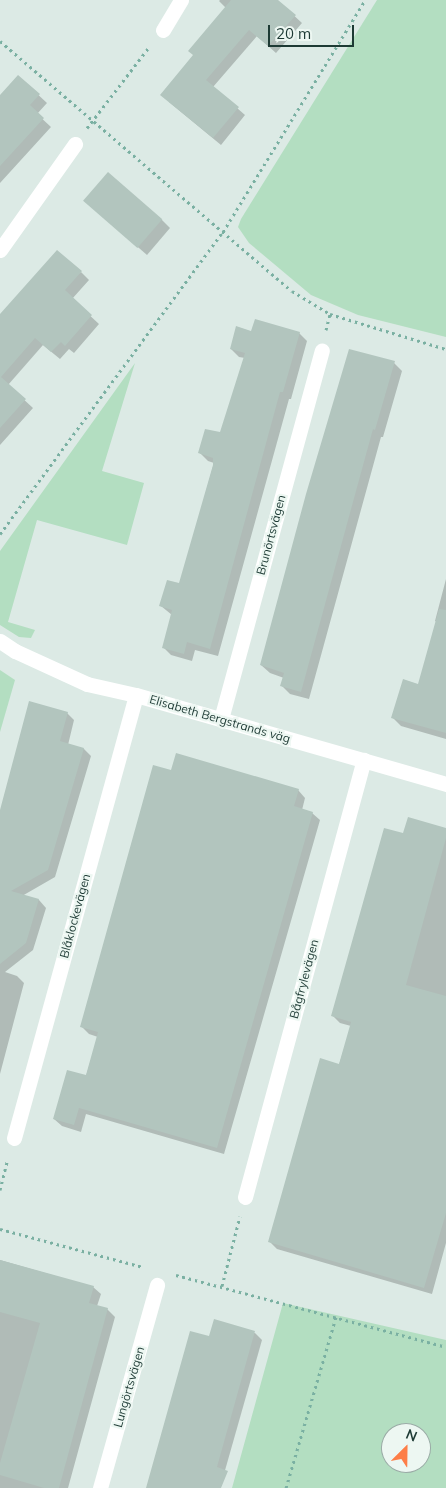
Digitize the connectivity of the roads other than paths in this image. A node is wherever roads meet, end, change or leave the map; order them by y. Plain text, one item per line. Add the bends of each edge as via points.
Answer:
1 (181, 0) edge
2 (163, 30) road end
3 (76, 144) road end
4 (0, 250) edge
5 (322, 351) dead end
6 (0, 641) edge
7 (136, 694) junction
8 (221, 719) junction
9 (364, 760) junction
10 (446, 784) edge
11 (14, 1138) road end
12 (245, 1197) road end
13 (157, 1285) dead end
14 (100, 1488) edge

1 - 2 street
3 - 4 street
5 - 8 street, Brunörtsvägen
6 - 7 street, Elisabeth Bergstrands väg via 88,684
7 - 8 street, Elisabeth Bergstrands väg
7 - 11 street, Blåklockevägen
8 - 9 street, Elisabeth Bergstrands väg
9 - 10 street, Elisabeth Bergstrands väg
9 - 12 street, Bågfrylevägen
13 - 14 street, Lungörtsvägen

